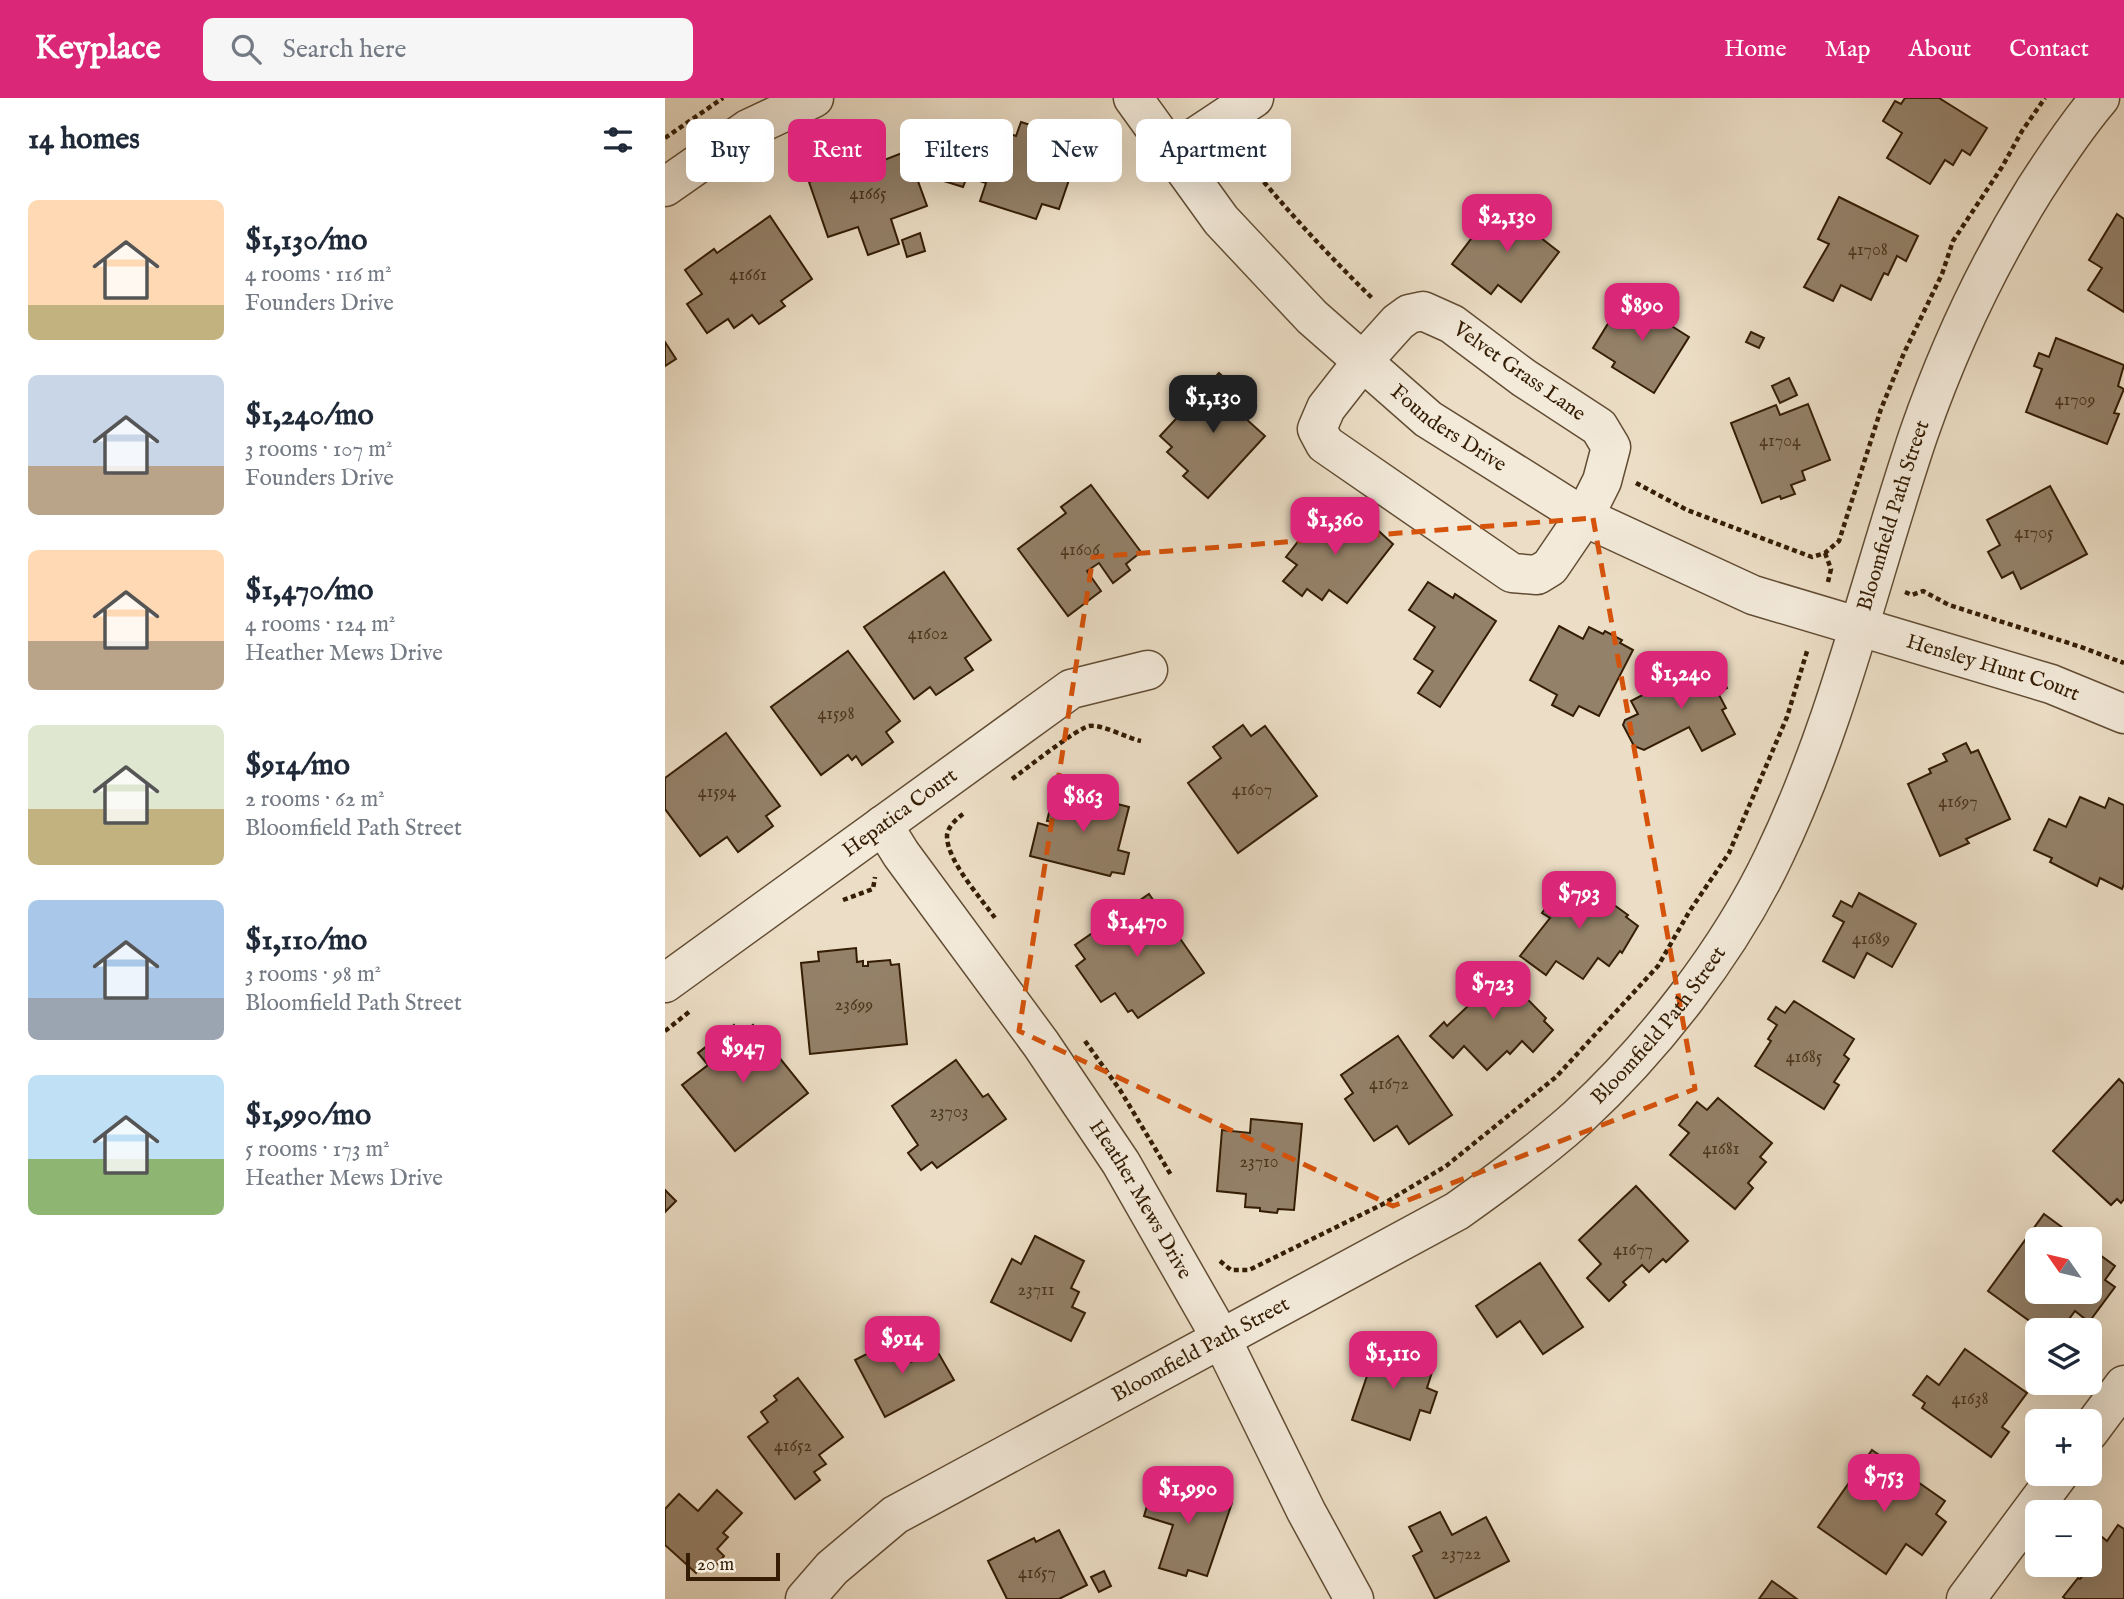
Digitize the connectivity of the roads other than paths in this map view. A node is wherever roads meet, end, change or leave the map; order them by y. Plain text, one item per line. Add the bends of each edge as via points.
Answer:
1 (814, 98) edge
2 (1133, 98) edge
3 (1254, 98) edge
4 (2100, 98) edge
5 (1148, 119) edge
6 (1222, 119) edge
7 (1193, 182) edge
8 (665, 187) edge
9 (1362, 362) junction
10 (1584, 517) junction
11 (1860, 628) junction
12 (1148, 670) dead end
13 (2124, 714) edge
14 (883, 825) junction
15 (665, 984) edge
16 (1221, 1338) junction
17 (2124, 1385) edge
18 (2102, 1415) edge
19 (2050, 1486) edge
20 (805, 1599) edge
21 (1354, 1599) edge
22 (1966, 1599) edge

1 - 8 street via 748,129
2 - 5 street, Founders Drive
3 - 6 street
4 - 11 street, Bloomfield Path Street via 2008,232 1964,319 1920,432
7 - 9 street, Founders Drive via 1312,317
9 - 10 street, Founders Drive via 1428,419
9 - 10 street, Velvet Grass Lane via 1409,314 1423,312 1452,324 1599,427 1611,447 1602,481
9 - 10 street via 1326,408 1317,429 1325,444 1512,573 1537,575 1550,567
10 - 11 street, Founders Drive via 1753,595
11 - 13 street, Hensley Hunt Court via 2051,684
11 - 16 street, Bloomfield Path Street via 1809,774 1774,857 1729,940 1682,1004 1625,1069 1517,1168 1457,1211
12 - 14 street, Hepatica Court via 1071,688
14 - 15 street, Hepatica Court
14 - 16 street, Heather Mews Drive via 1121,1163
16 - 20 street, Bloomfield Path Street via 895,1515 832,1568
16 - 21 street, Heather Mews Drive
17 - 18 street
19 - 22 street

